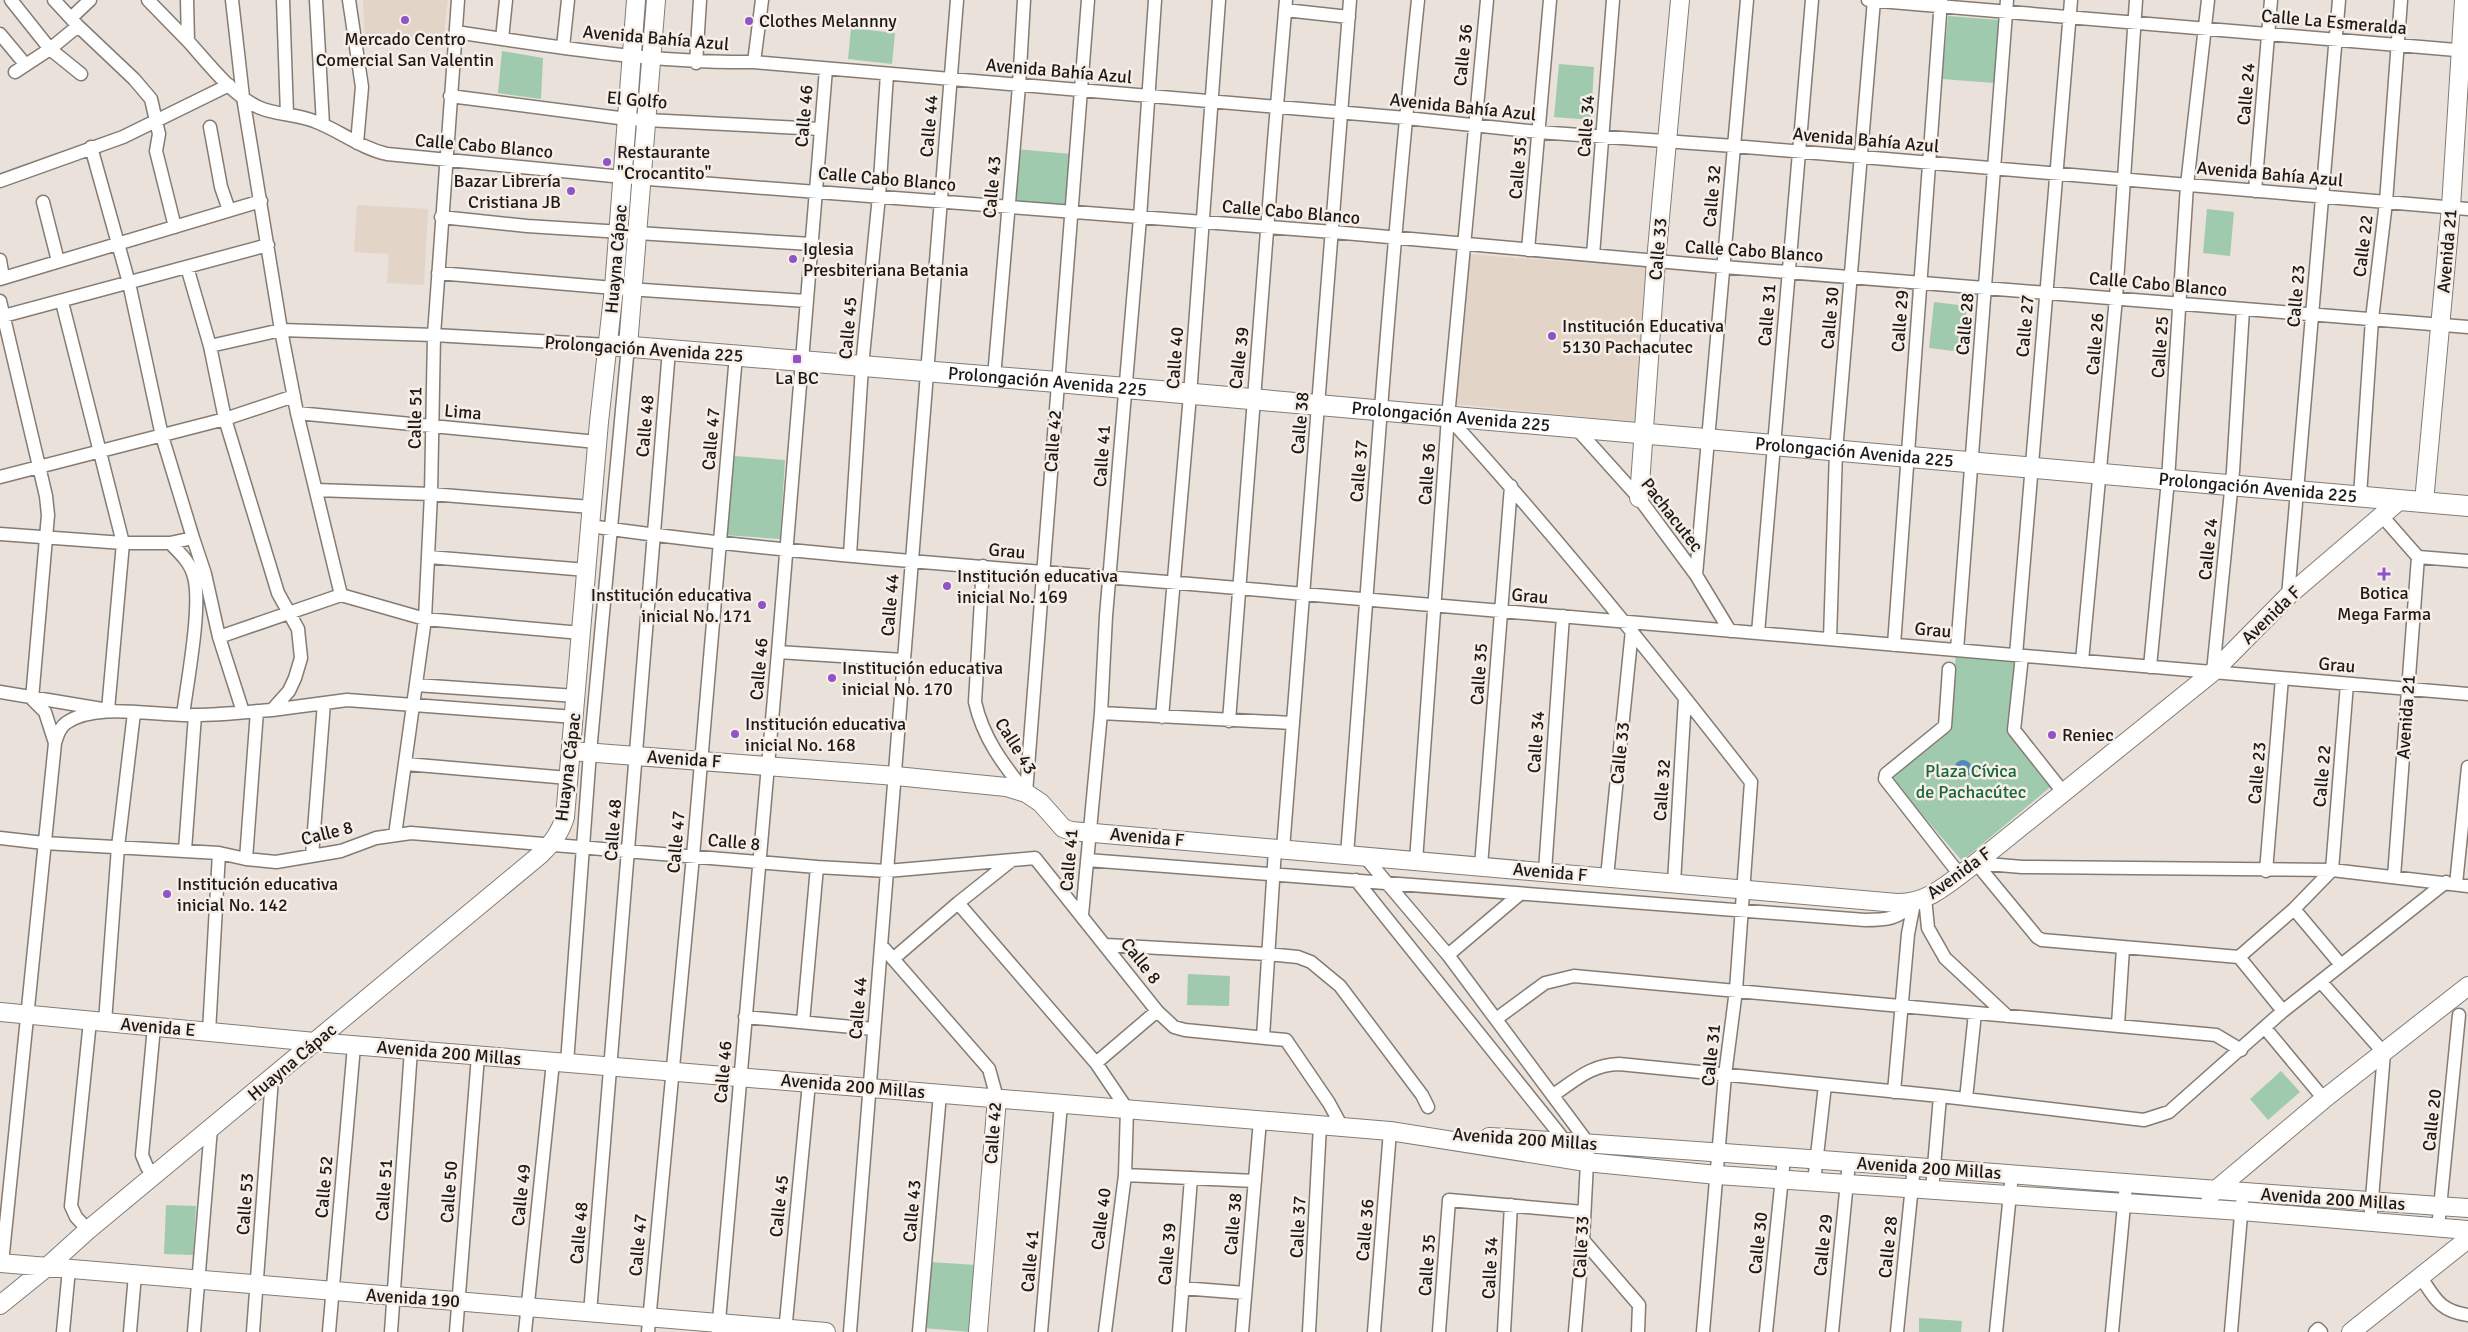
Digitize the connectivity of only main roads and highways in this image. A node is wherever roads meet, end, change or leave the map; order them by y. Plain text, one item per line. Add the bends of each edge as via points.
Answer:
1 (636, 0) edge
2 (656, 0) edge
3 (1680, 0) edge
4 (2464, 0) edge
5 (2464, 51) edge
6 (2460, 208) edge
7 (608, 345) junction
8 (628, 346) junction
9 (1643, 434) junction
10 (1639, 498) road end
11 (2400, 500) junction
12 (2424, 502) junction
13 (2468, 506) edge
14 (571, 750) junction
15 (2468, 986) edge
16 (0, 1012) edge
17 (315, 1042) junction
18 (997, 1098) junction
19 (1390, 1130) junction
20 (2214, 1191) junction
21 (2193, 1208) junction
22 (2468, 1208) edge
23 (2468, 1230) edge
24 (2468, 1240) edge
25 (1, 1263) edge
26 (47, 1267) junction
27 (0, 1305) edge
28 (648, 1325) edge
29 (719, 1328) edge
30 (785, 1330) edge
31 (826, 1332) edge
32 (978, 1332) edge
33 (2351, 1332) edge

1 - 7 main road, Huayna Cápac
2 - 8 main road, Huayna Cápac
3 - 9 main road, Calle 33
4 - 5 main road, Avenida 21
5 - 6 main road, Avenida 21
6 - 12 main road, Avenida 21 via 2440,325
7 - 8 main road, Prolongación Avenida 225
7 - 14 main road, Huayna Cápac
8 - 9 main road, Prolongación Avenida 225
9 - 10 main road, Calle 33
9 - 11 main road, Prolongación Avenida 225
11 - 12 main road, Prolongación Avenida 225
11 - 14 main road, Avenida F via 2288,596 2213,672 1976,863 1920,901 1897,903 1089,832 1062,828 1041,803 1026,793 1006,787
12 - 13 main road, Prolongación Avenida 225
14 - 17 main road, Huayna Cápac via 565,817 551,844
15 - 20 main road via 2324,1099
16 - 17 main road, Avenida E
17 - 18 main road, Avenida 200 Millas
17 - 26 main road, Huayna Cápac
18 - 19 main road, Avenida 200 Millas
18 - 32 main road, Calle 42
19 - 20 main road, Avenida 200 Millas via 1914,1166
19 - 21 main road, Avenida 200 Millas via 1586,1162 1717,1175
20 - 21 main road
20 - 22 main road, Avenida 200 Millas
21 - 23 main road, Avenida 200 Millas
24 - 33 main road
25 - 26 main road, Avenida 190
26 - 27 main road, Huayna Cápac
26 - 28 main road, Avenida 190 via 590,1313
28 - 29 main road, Avenida 190
29 - 30 main road, Avenida 190
30 - 31 main road, Avenida 190

